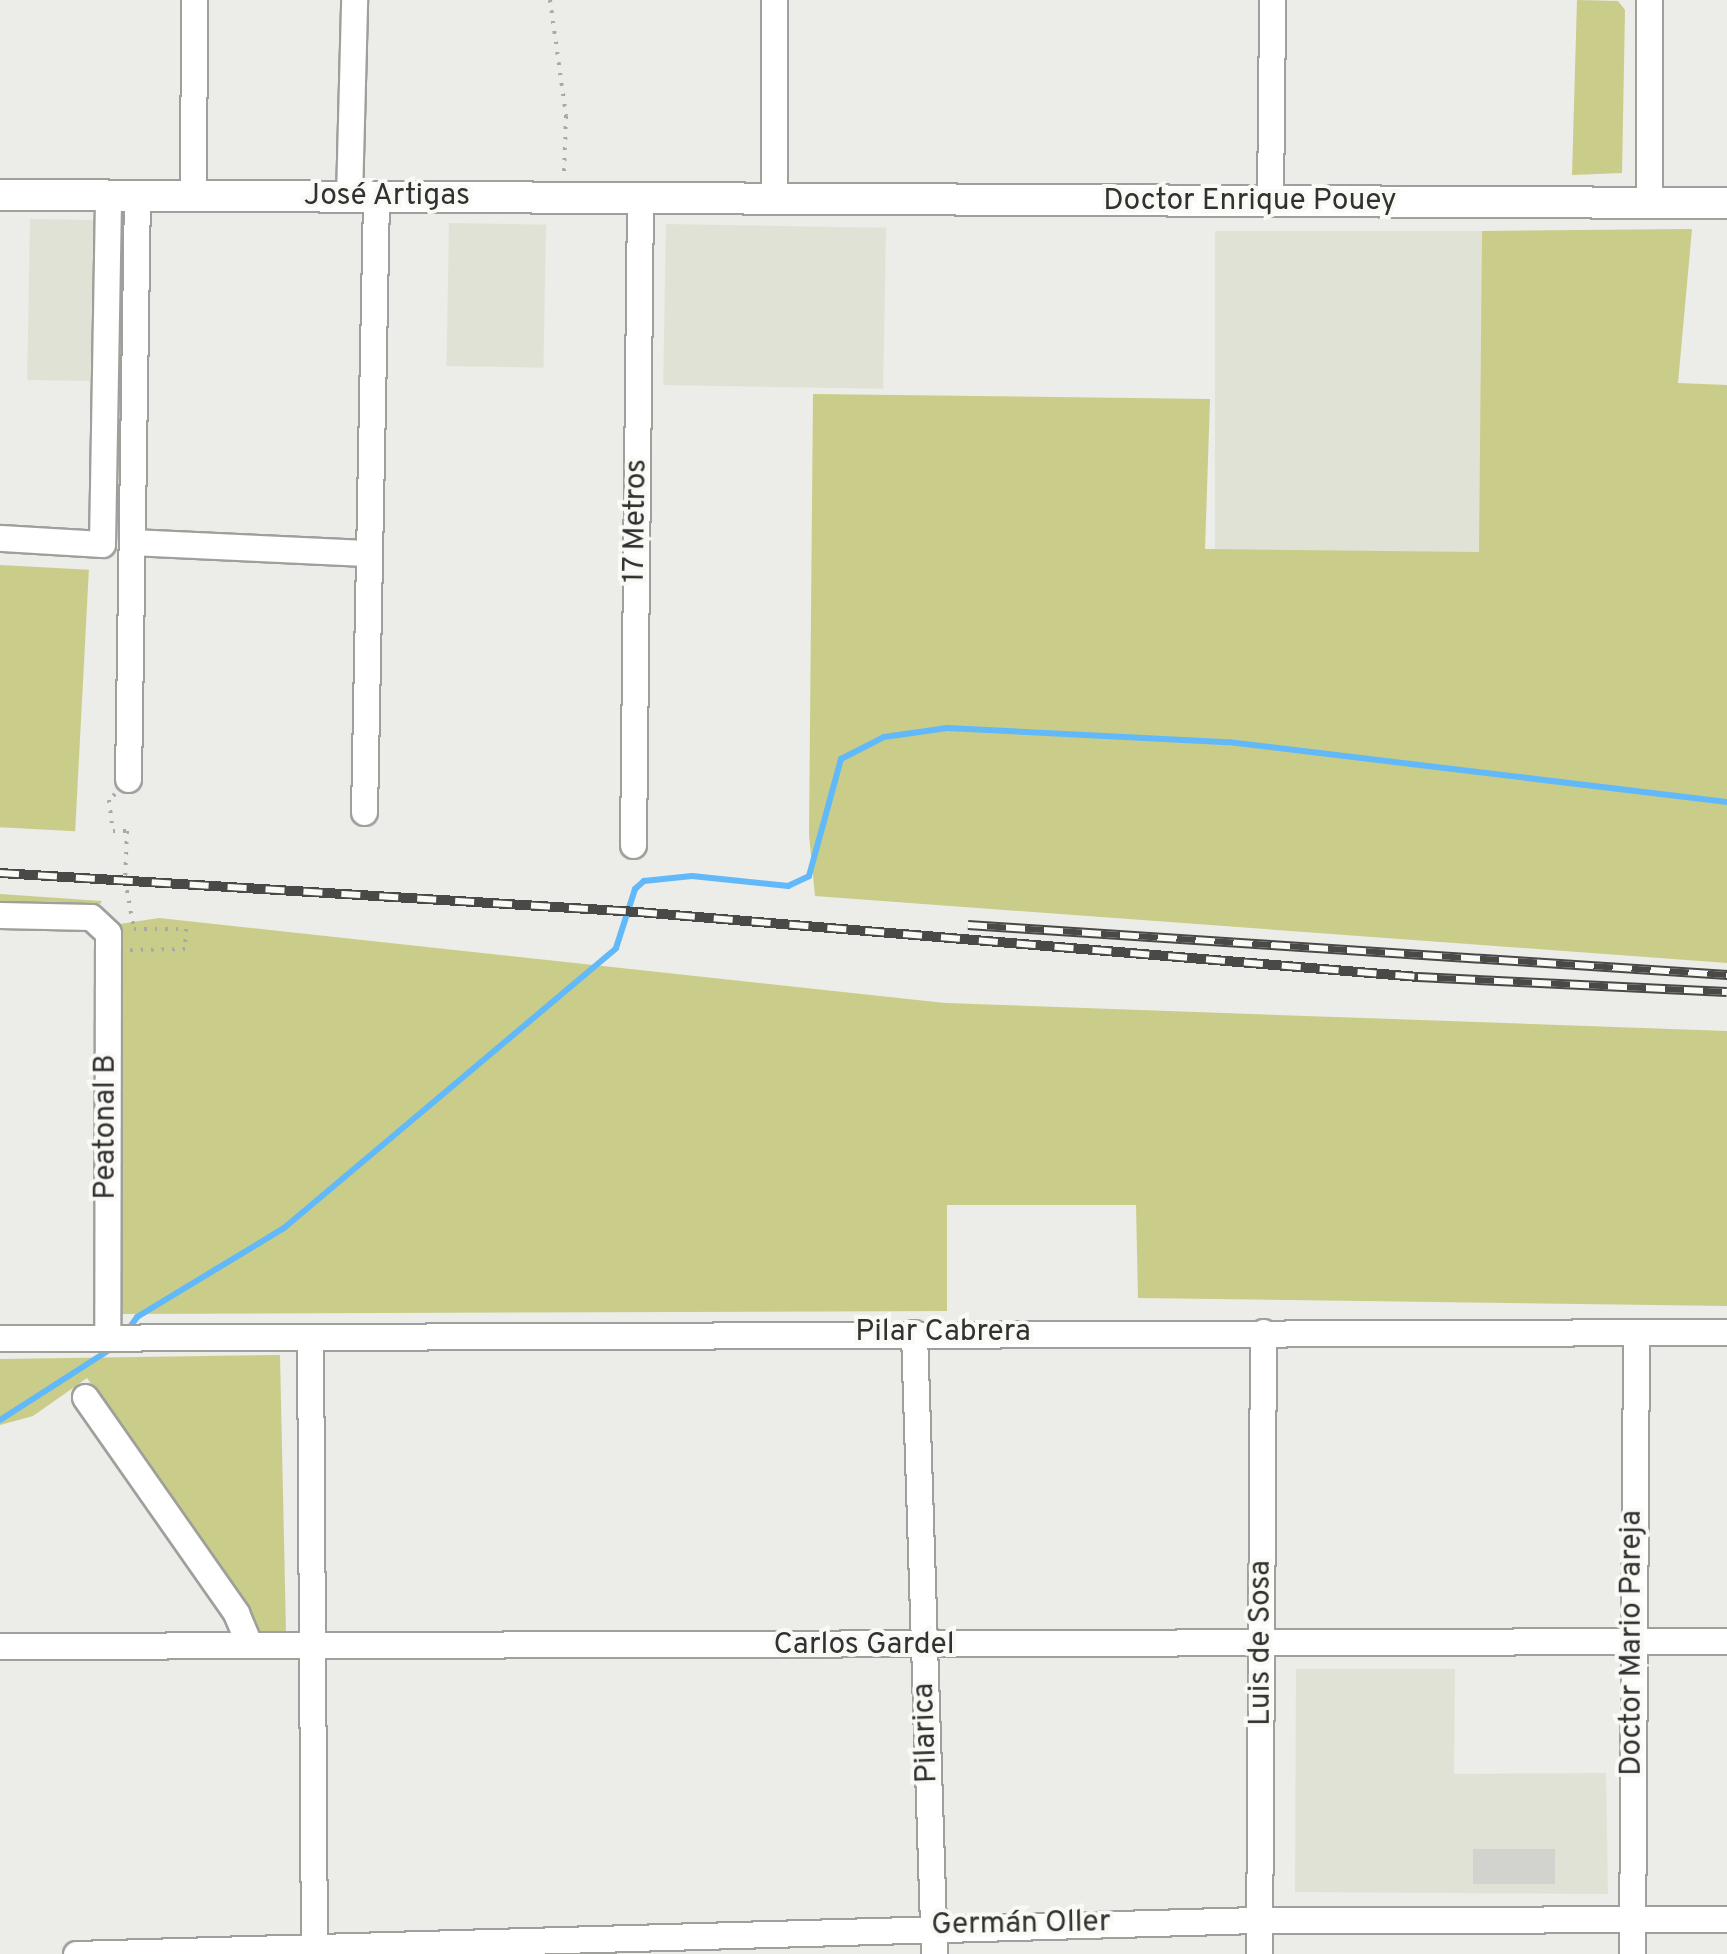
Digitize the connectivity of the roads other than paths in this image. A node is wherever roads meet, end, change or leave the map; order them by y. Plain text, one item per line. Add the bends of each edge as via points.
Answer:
1 (194, 0) edge
2 (354, 0) edge
3 (774, 0) edge
4 (1272, 0) edge
5 (1650, 0) edge
6 (0, 195) edge
7 (122, 196) junction
8 (193, 196) junction
9 (362, 197) junction
10 (640, 198) junction
11 (774, 201) junction
12 (1270, 202) junction
13 (1648, 203) junction
14 (1727, 204) edge
15 (0, 538) edge
16 (133, 542) junction
17 (369, 553) junction
18 (128, 779) road end
19 (364, 812) dead end
20 (633, 844) dead end
21 (0, 915) edge
22 (1263, 1332) junction
23 (1636, 1332) junction
24 (1727, 1332) edge
25 (914, 1333) junction
26 (109, 1334) junction
27 (0, 1338) edge
28 (310, 1338) junction
29 (84, 1397) dead end
30 (1632, 1640) junction
31 (1727, 1641) edge
32 (312, 1642) junction
33 (249, 1643) junction
34 (0, 1646) edge
35 (925, 1646) junction
36 (1262, 1646) junction
37 (1633, 1919) junction
38 (1727, 1919) edge
39 (1259, 1920) junction
40 (933, 1927) junction
41 (314, 1951) edge
42 (76, 1954) edge
43 (934, 1954) edge
44 (1259, 1954) edge
45 (1632, 1954) edge

1 - 8 street
2 - 9 street
3 - 11 street
4 - 12 street
5 - 13 street
6 - 7 street, José Artigas
7 - 8 street, José Artigas
7 - 15 street via 102,544
7 - 16 street
8 - 9 street, José Artigas
9 - 10 street, José Artigas
9 - 17 street
10 - 11 street, José Artigas
10 - 20 street, 17 Metros
11 - 12 street, Doctor Enrique Pouey
12 - 13 street, Doctor Enrique Pouey
13 - 14 street, Doctor Enrique Pouey
16 - 17 street
16 - 18 street
17 - 19 street
21 - 26 street, Peatonal B via 100,922 108,950
22 - 23 street, Pilar Cabrera
22 - 25 street, Pilar Cabrera
22 - 36 street, Luis de Sosa
23 - 24 street, Pilar Cabrera
23 - 30 street, Doctor Mario Pareja
25 - 28 street, Pilar Cabrera
25 - 35 street, Pilarica
26 - 27 street, Pilar Cabrera
26 - 28 street, Pilar Cabrera
28 - 32 street
29 - 33 street via 236,1613
30 - 31 street, Carlos Gardel
30 - 36 street, Carlos Gardel
30 - 37 street, Doctor Mario Pareja
32 - 33 street, Carlos Gardel
32 - 35 street, Carlos Gardel
32 - 41 street
33 - 34 street, Carlos Gardel
35 - 36 street, Carlos Gardel
35 - 40 street, Pilarica
36 - 39 street, Luis de Sosa
37 - 38 street, Germán Oller
37 - 39 street, Germán Oller
37 - 45 street, Doctor Mario Pareja
39 - 40 street, Germán Oller
39 - 44 street, Luis de Sosa
40 - 41 street, Germán Oller
40 - 43 street, Pilarica
41 - 42 street, Germán Oller

